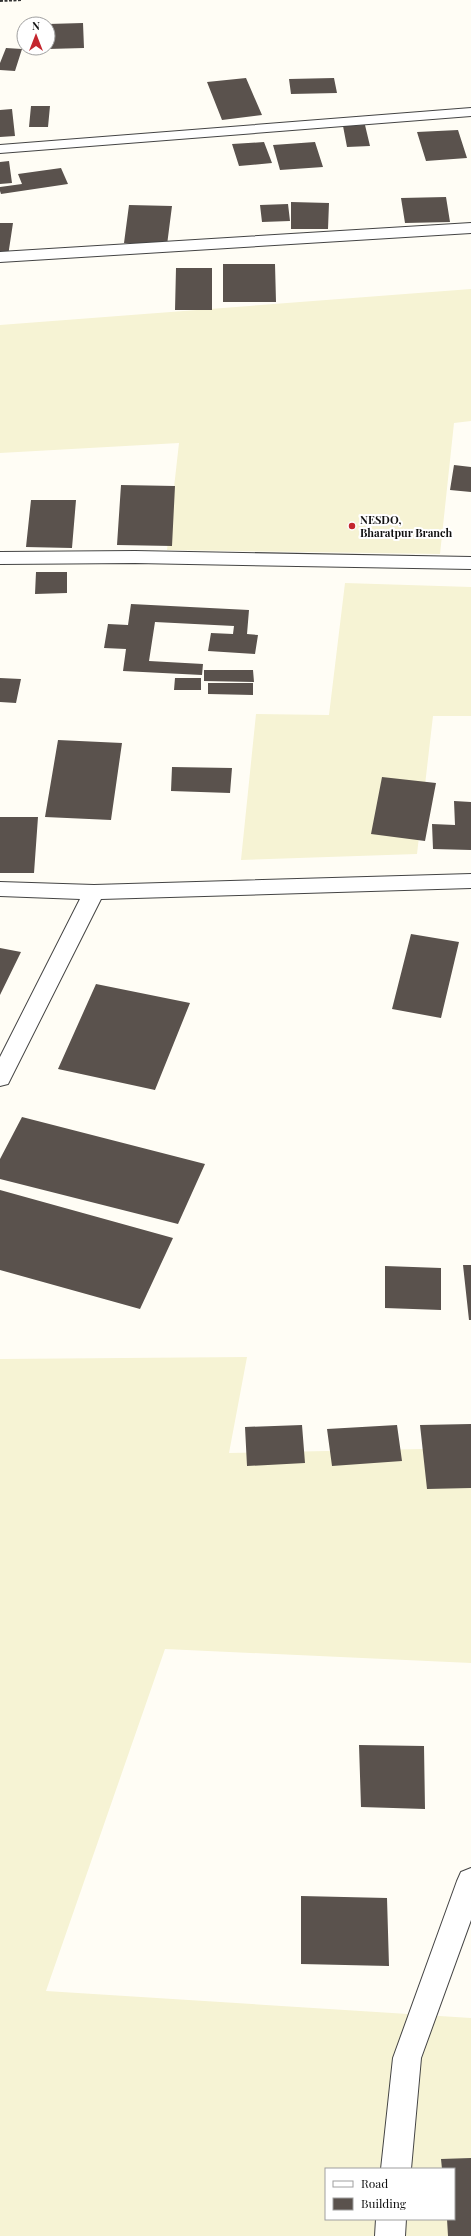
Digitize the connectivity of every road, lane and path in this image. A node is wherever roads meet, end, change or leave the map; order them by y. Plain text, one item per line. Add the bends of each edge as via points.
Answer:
1 (22, 0) edge
2 (0, 1) edge
3 (471, 112) edge
4 (0, 149) edge
5 (471, 228) edge
6 (0, 257) edge
7 (0, 558) edge
8 (471, 562) edge
9 (471, 881) edge
10 (0, 889) edge
11 (94, 892) junction
12 (0, 1078) edge
13 (471, 1881) edge
14 (396, 2168) edge
15 (391, 2220) edge
16 (390, 2236) edge

1 - 2 path
3 - 4 street
5 - 6 street
7 - 8 street via 135,557
9 - 11 street
10 - 11 street
11 - 12 street
13 - 14 street via 406,2058
15 - 16 street

